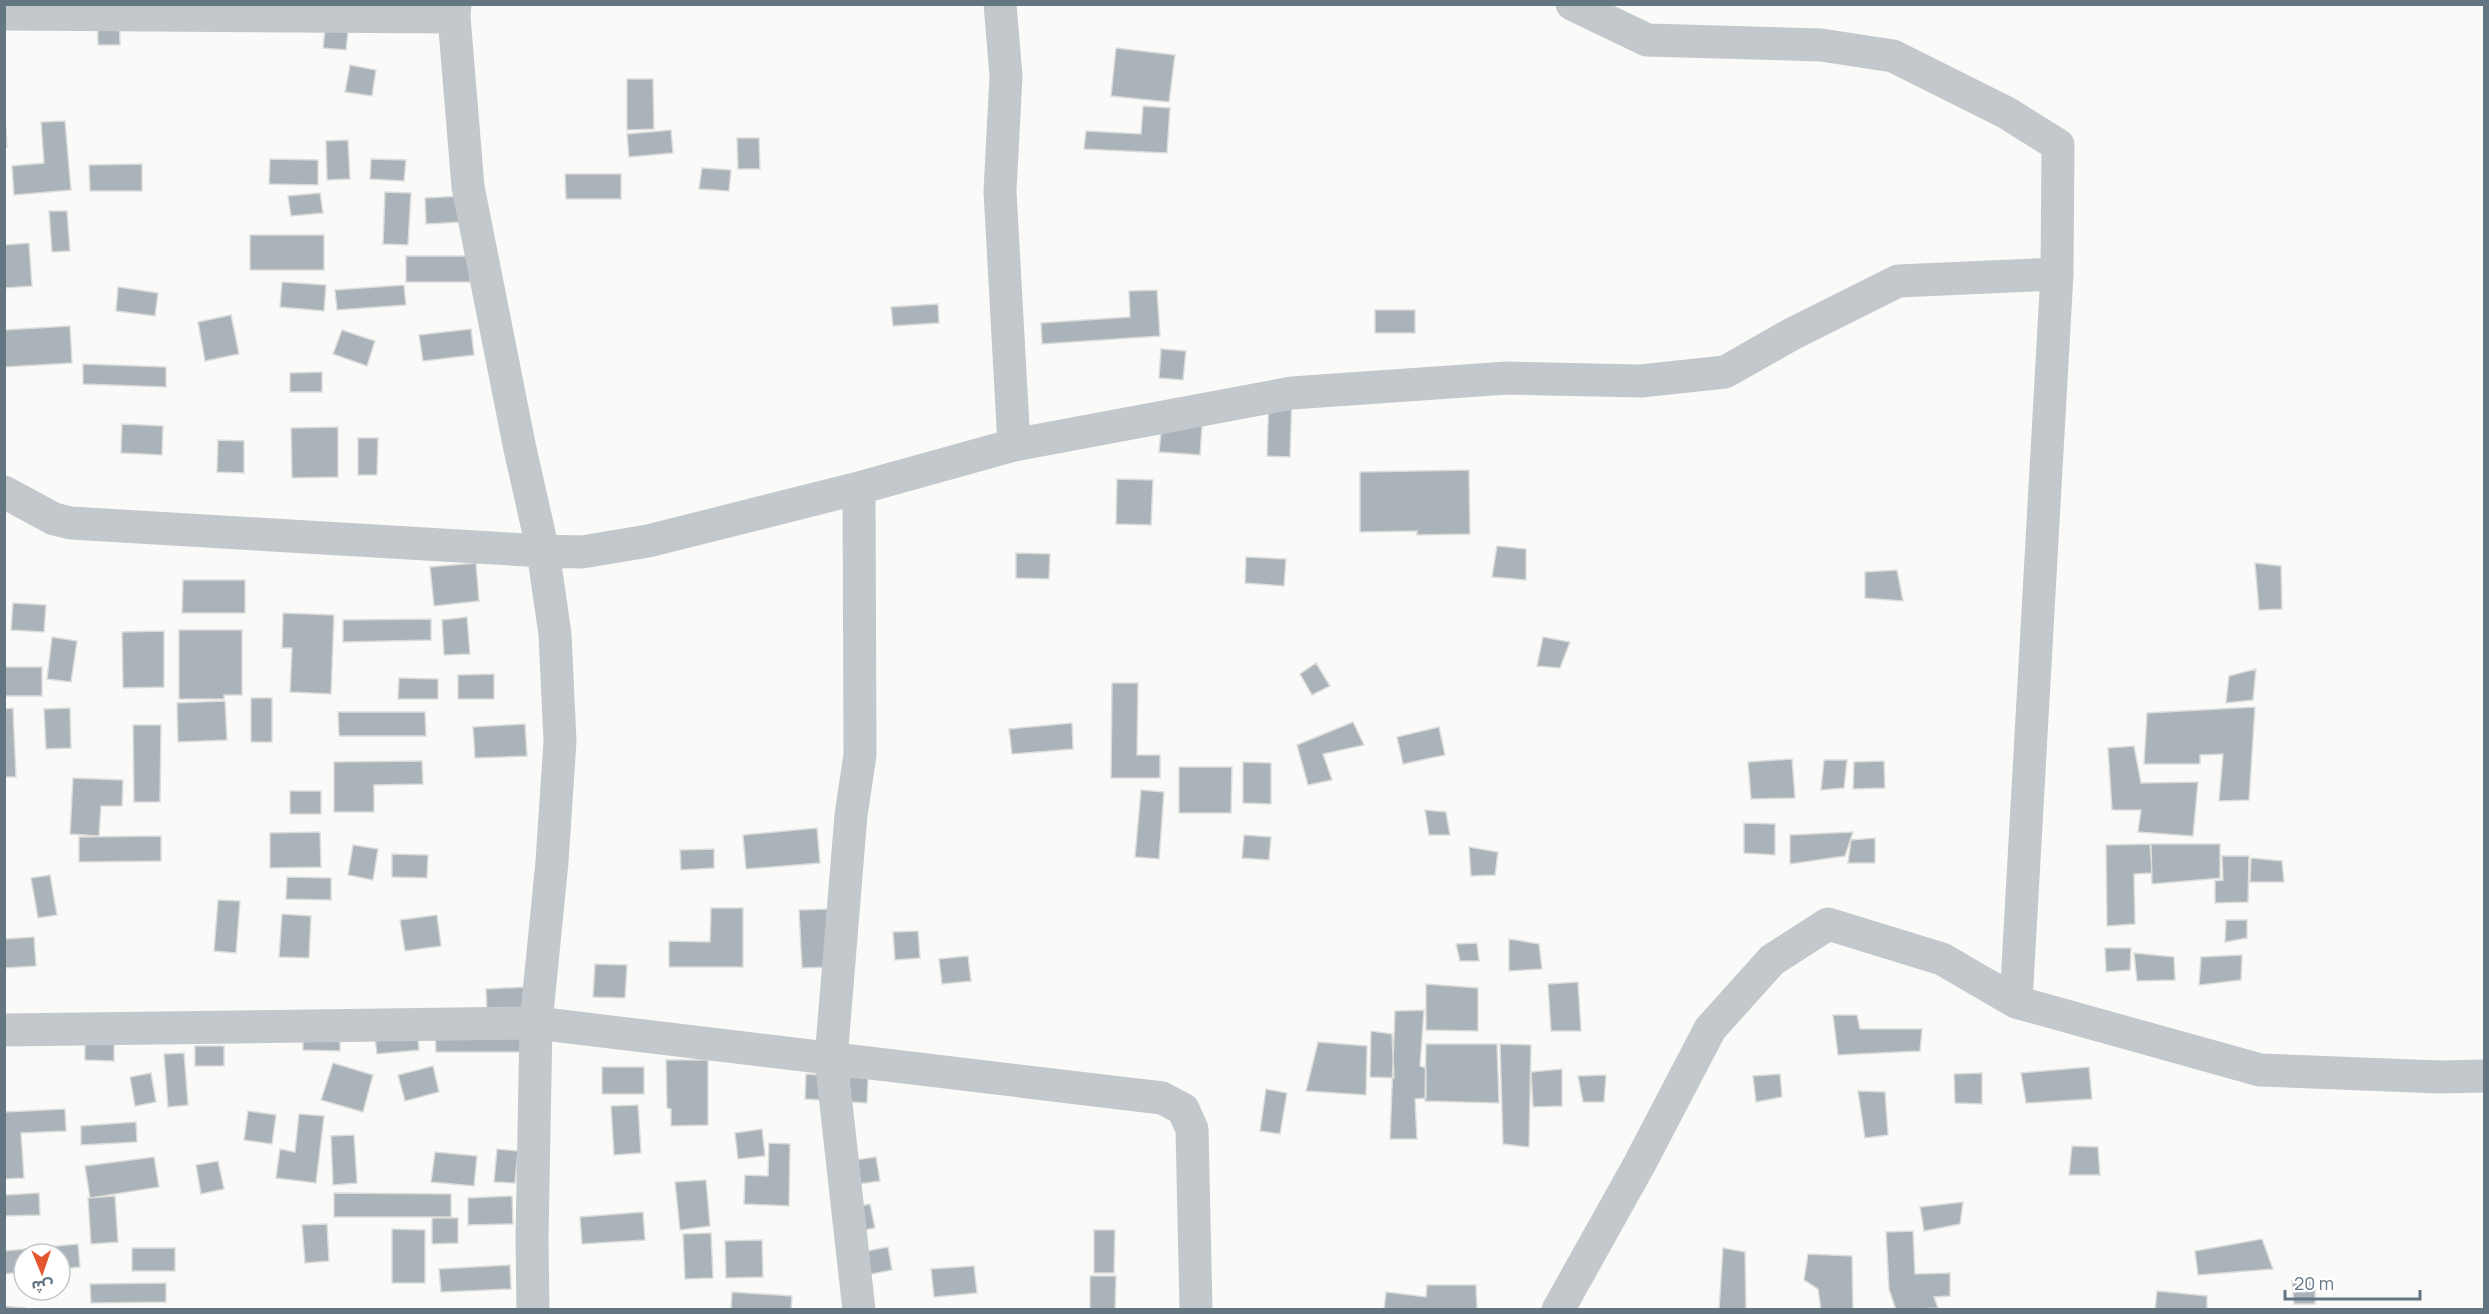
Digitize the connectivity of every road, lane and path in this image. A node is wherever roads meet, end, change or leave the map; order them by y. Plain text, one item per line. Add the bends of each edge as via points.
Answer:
1 (1000, 4) edge
2 (1572, 4) edge
3 (454, 10) edge
4 (4, 14) edge
5 (2057, 274) junction
6 (1014, 445) junction
7 (859, 488) junction
8 (4, 492) edge
9 (543, 551) junction
10 (2016, 1002) junction
11 (536, 1023) junction
12 (4, 1030) edge
13 (831, 1059) junction
14 (2484, 1076) edge
15 (533, 1310) edge
16 (859, 1310) edge
17 (1196, 1310) edge
18 (1558, 1310) edge

1 - 6 street via 1006,76 1000,191
2 - 5 street via 1647,40 1821,45 1893,56 2007,113 2058,145
3 - 4 street
3 - 9 street via 468,187
5 - 6 street via 1898,281 1725,372 1641,381 1507,378 1292,393
5 - 10 street
6 - 7 street
7 - 9 street via 648,541 582,552
7 - 13 street via 860,755 851,815
8 - 9 street via 54,519 71,523
9 - 11 street via 555,634 560,741
10 - 14 street via 2260,1070
10 - 18 street via 1941,959 1828,924 1772,960 1710,1029 1640,1165
11 - 12 street
11 - 13 street
11 - 15 street
13 - 16 street
13 - 17 street via 1162,1098 1183,1110 1192,1129

